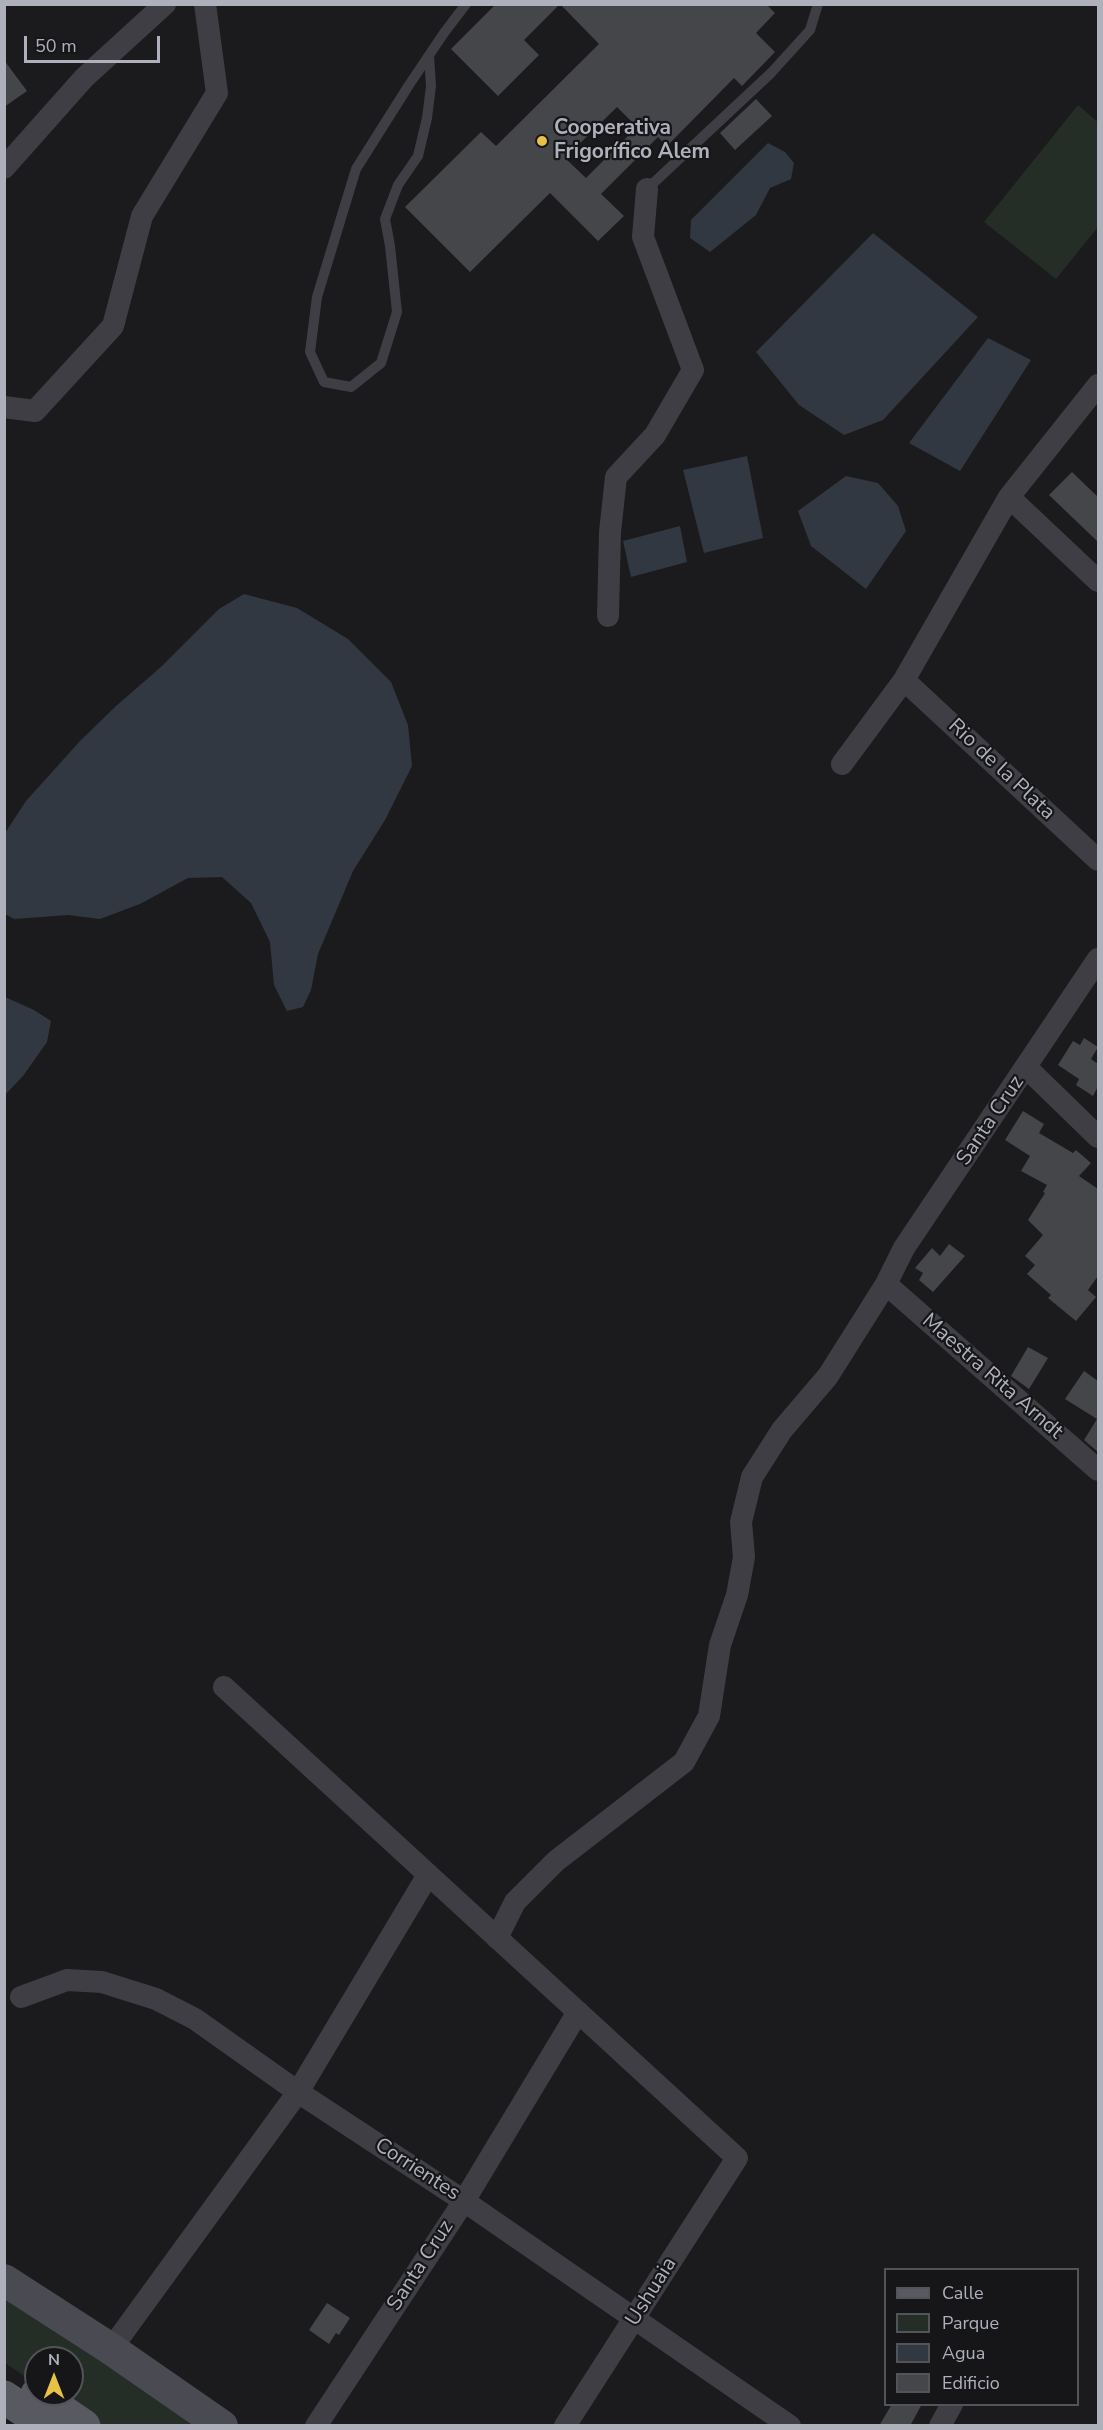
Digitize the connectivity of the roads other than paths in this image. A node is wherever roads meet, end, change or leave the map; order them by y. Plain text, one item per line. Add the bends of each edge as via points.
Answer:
1 (165, 4) edge
2 (205, 4) edge
3 (466, 4) edge
4 (818, 4) edge
5 (429, 55) junction
6 (4, 168) edge
7 (646, 189) joint
8 (1098, 385) edge
9 (4, 407) edge
10 (1009, 497) junction
11 (1098, 581) edge
12 (608, 616) dead end
13 (904, 680) junction
14 (842, 764) dead end
15 (1098, 860) edge
16 (1098, 959) edge
17 (1027, 1068) junction
18 (1098, 1137) edge
19 (886, 1284) junction
20 (1098, 1470) edge
21 (224, 1687) dead end
22 (428, 1875) junction
23 (497, 1938) junction
24 (21, 1997) dead end
25 (578, 2012) junction
26 (298, 2092) junction
27 (464, 2201) junction
28 (4, 2280) edge
29 (634, 2320) junction
30 (111, 2349) junction
31 (4, 2372) edge
32 (24, 2385) edge
33 (4, 2397) edge
34 (55, 2406) edge
35 (951, 2406) edge
36 (47, 2426) edge
37 (84, 2426) edge
38 (222, 2426) edge
39 (316, 2426) edge
40 (565, 2426) edge
41 (790, 2426) edge
42 (940, 2426) edge

1 - 6 street via 84,78
2 - 9 street via 217,93 142,216 112,326 35,411
3 - 5 lane
4 - 7 lane via 810,30 771,73
5 - 5 lane via 356,169 317,297 310,352 324,382 351,387 381,363 397,312 385,219 398,185 418,156 429,107
7 - 12 street via 643,237 693,370 655,435 616,477
8 - 10 street
10 - 11 street
10 - 13 street
13 - 14 street
13 - 15 street, Rio de la Plata
16 - 17 street, Santa Cruz
17 - 18 street
17 - 19 street, Santa Cruz via 904,1248
19 - 20 street, Maestra Rita Arndt
19 - 23 street, Santa Cruz via 828,1376 782,1430 752,1477 741,1522 744,1557 737,1595 720,1645 708,1716 684,1762 556,1861 515,1902
21 - 22 street
22 - 23 street
22 - 26 street
23 - 25 street
24 - 26 street, Corrientes via 67,1980 102,1982 156,1999 195,2019
25 - 27 street, Santa Cruz
25 - 29 street, Ushuaia via 737,2158
26 - 27 street, Corrientes
26 - 30 street
27 - 29 street, Corrientes
27 - 39 street, Santa Cruz
28 - 30 main road
29 - 40 street, Ushuaia
29 - 41 street, Corrientes
30 - 38 main road
31 - 32 main road
33 - 36 main road
34 - 37 main road
35 - 42 street

